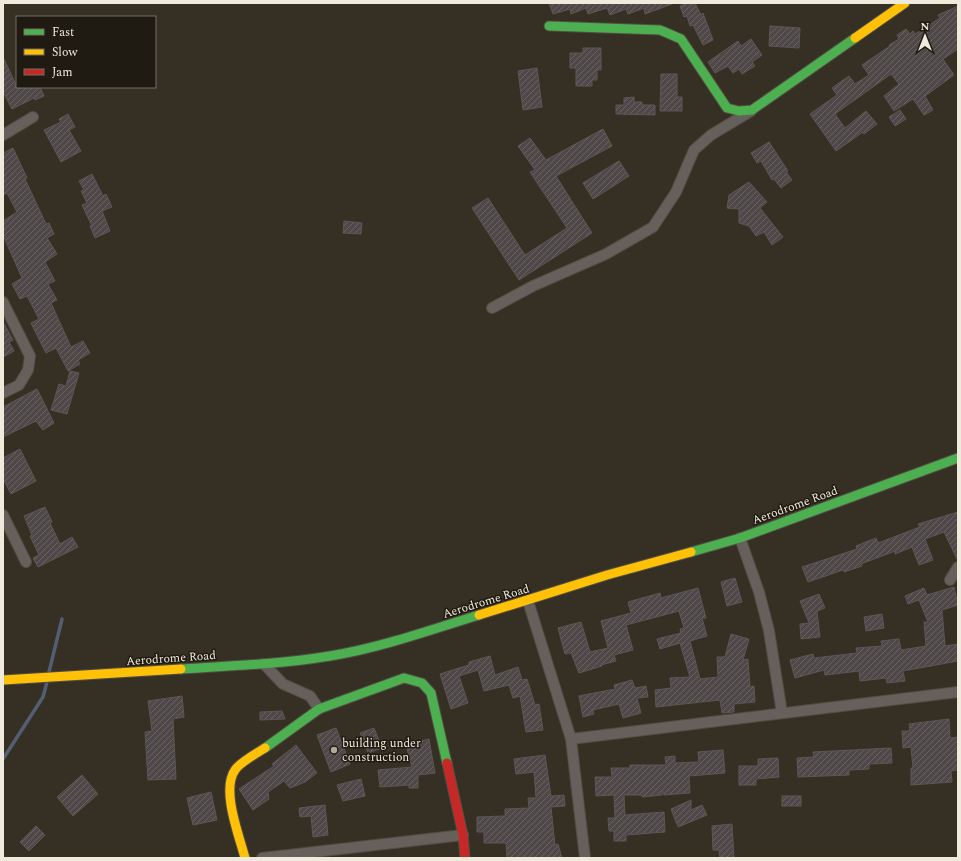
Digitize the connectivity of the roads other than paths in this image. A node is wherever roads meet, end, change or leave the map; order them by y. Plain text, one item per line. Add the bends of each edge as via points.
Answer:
1 (905, 3) edge
2 (549, 26) dead end
3 (752, 110) junction
4 (33, 117) dead end
5 (3, 135) edge
6 (3, 302) edge
7 (492, 308) dead end
8 (3, 393) edge
9 (958, 458) edge
10 (3, 515) edge
11 (740, 538) junction
12 (26, 562) dead end
13 (958, 567) edge
14 (950, 580) dead end
15 (528, 601) junction
16 (264, 664) junction
17 (3, 680) edge
18 (958, 692) edge
19 (319, 709) junction
20 (782, 713) junction
21 (571, 739) junction
22 (463, 835) junction
23 (245, 858) edge
24 (262, 858) edge
25 (465, 858) edge
26 (585, 858) edge

1 - 3 street
2 - 3 street via 660,30 681,39 728,108 739,112
3 - 7 street via 711,135 694,150 676,192 653,227 606,254 533,286
4 - 5 street
6 - 8 street via 30,356 28,370 19,385
9 - 11 street, Aerodrome Road
10 - 12 street
11 - 15 street, Aerodrome Road
11 - 20 street via 759,592 769,631
13 - 14 street
15 - 16 street, Aerodrome Road via 367,648 330,656
15 - 21 street
16 - 17 street, Aerodrome Road
16 - 19 street via 283,684 310,696
18 - 20 street
19 - 22 street via 404,678 422,683 431,694
19 - 23 street via 236,770 229,783 230,798
20 - 21 street
21 - 26 street
22 - 24 street
22 - 25 street

